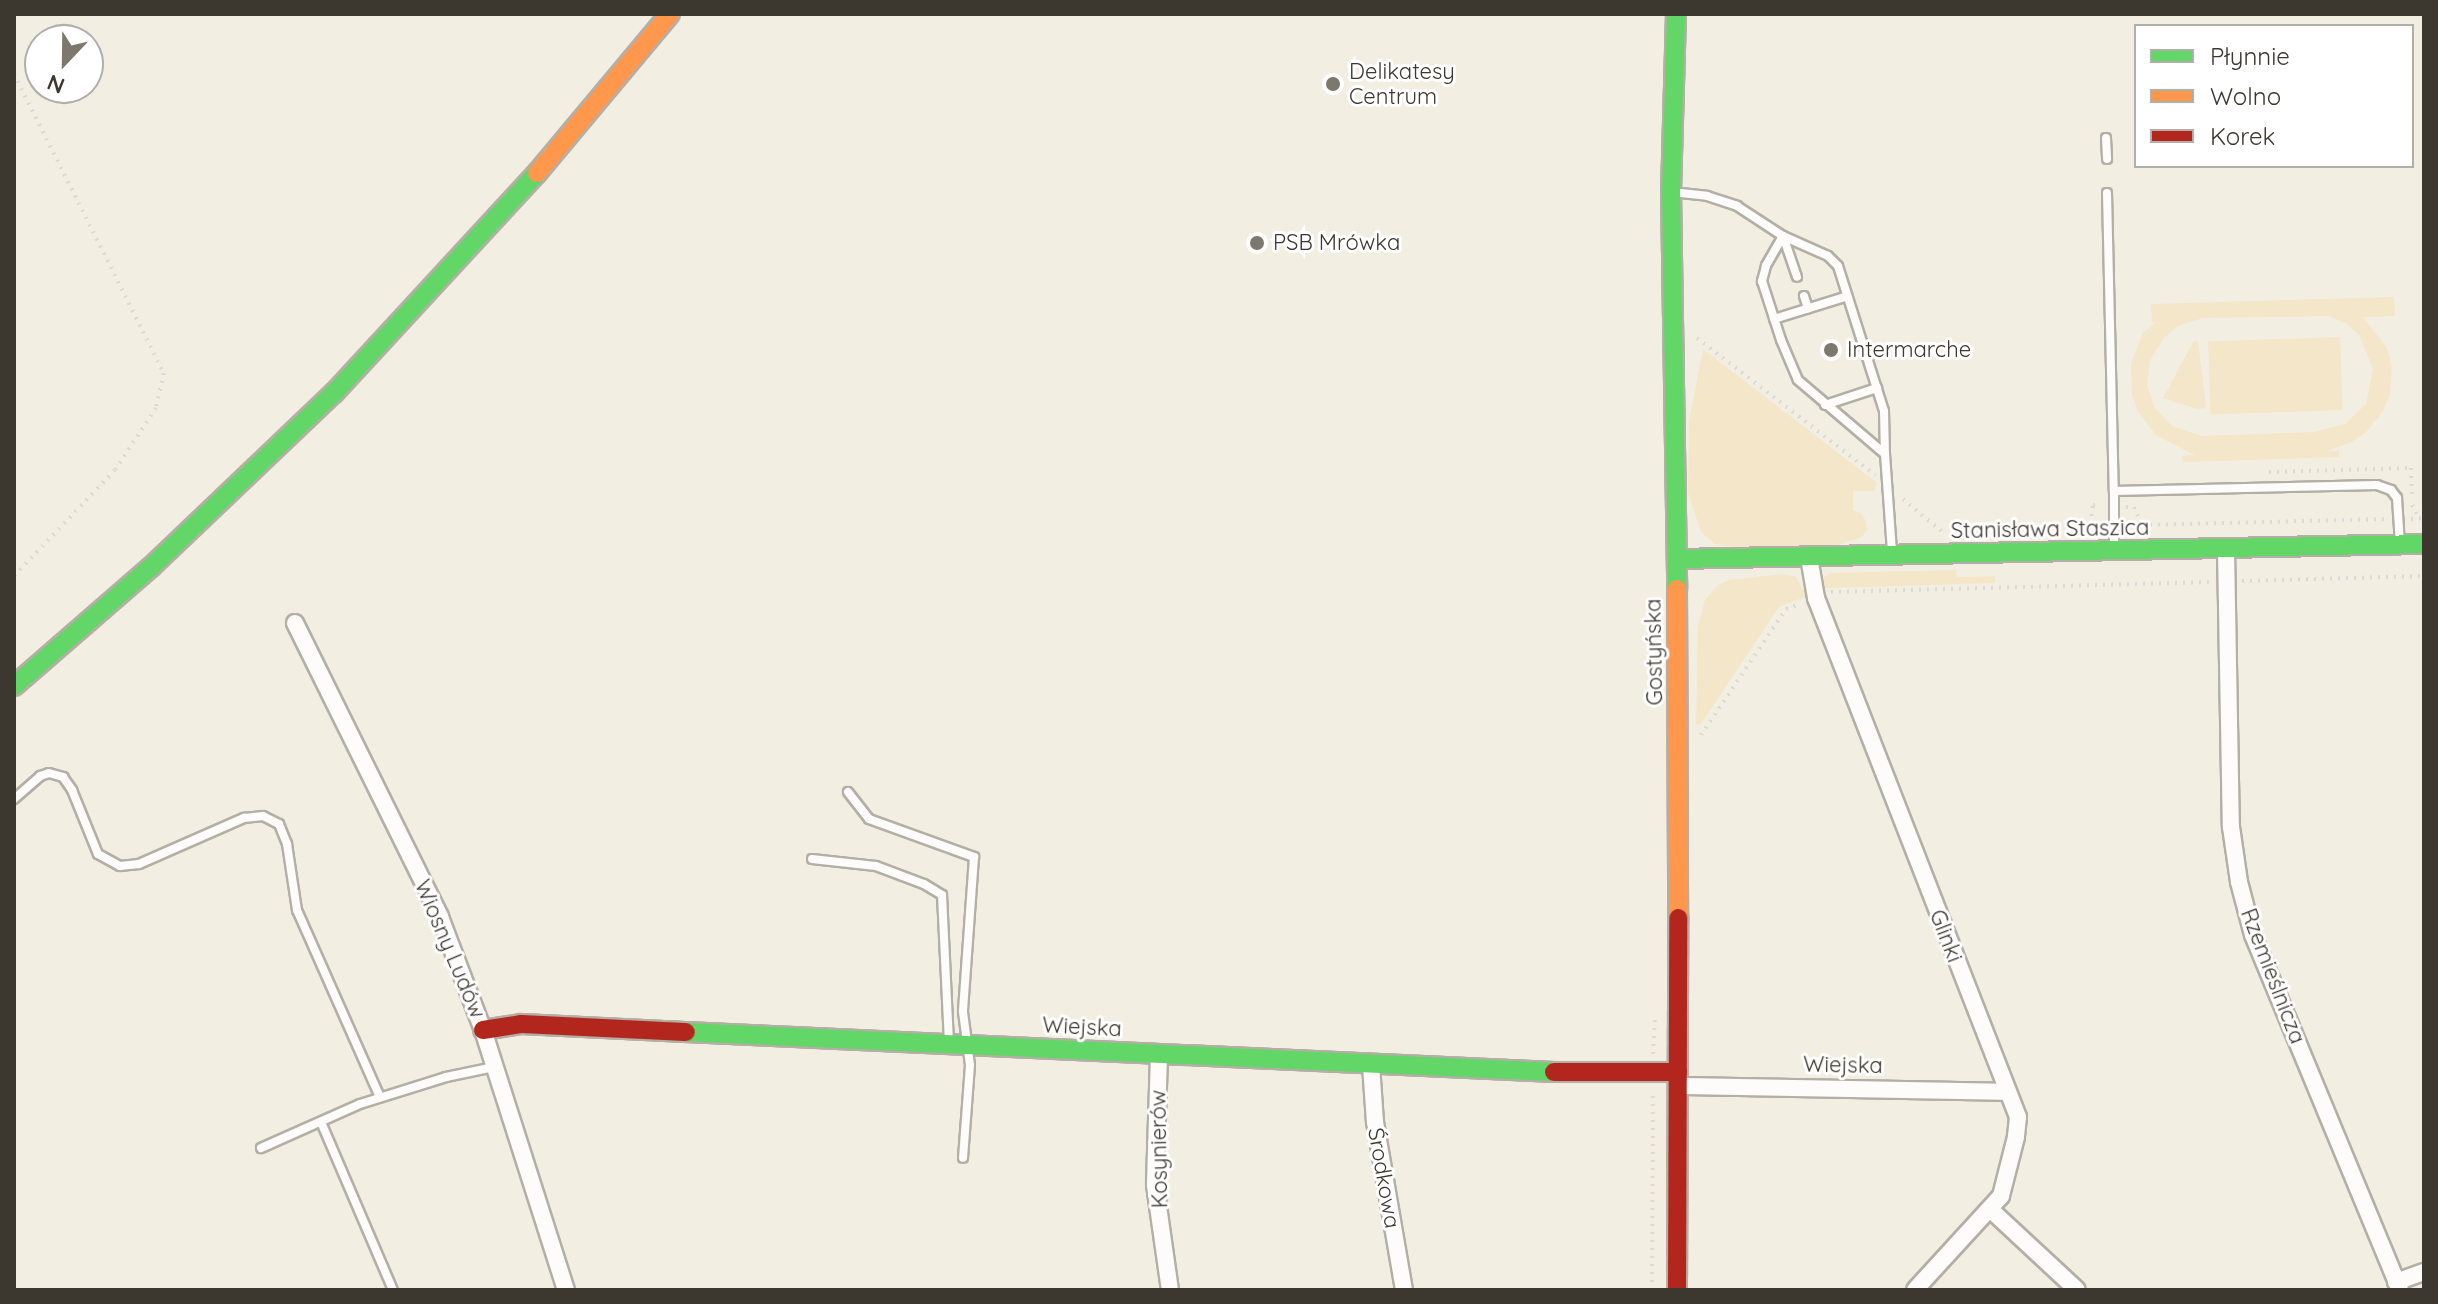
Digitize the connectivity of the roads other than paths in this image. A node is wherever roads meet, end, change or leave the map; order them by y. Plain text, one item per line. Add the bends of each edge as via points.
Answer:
1 (670, 14) edge
2 (1676, 14) edge
3 (2106, 138) dead end
4 (2107, 159) dead end
5 (1671, 192) junction
6 (2107, 193) dead end
7 (1783, 236) junction
8 (1797, 277) dead end
9 (1804, 296) dead end
10 (1848, 296) junction
11 (1808, 308) junction
12 (1774, 319) junction
13 (1877, 388) junction
14 (1825, 405) junction
15 (1885, 454) junction
16 (2114, 491) junction
17 (2424, 544) edge
18 (2400, 545) junction
19 (2226, 549) junction
20 (2114, 552) junction
21 (1892, 556) junction
22 (1809, 557) junction
23 (1677, 559) junction
24 (295, 623) dead end
25 (14, 686) edge
26 (848, 792) dead end
27 (14, 799) edge
28 (812, 859) dead end
29 (483, 1030) junction
30 (958, 1045) junction
31 (1159, 1055) junction
32 (1371, 1065) junction
33 (495, 1067) junction
34 (1678, 1079) junction
35 (2007, 1092) junction
36 (380, 1097) junction
37 (321, 1122) junction
38 (261, 1148) dead end
39 (963, 1158) dead end
40 (1991, 1210) junction
41 (2424, 1272) edge
42 (2398, 1286) edge
43 (393, 1290) edge
44 (566, 1290) edge
45 (1170, 1290) edge
46 (1404, 1290) edge
47 (1677, 1290) edge
48 (1915, 1290) edge
49 (2077, 1290) edge

1 - 25 main road via 507,210 334,393 162,557
2 - 5 main road, Gostyńska
3 - 4 lane
5 - 7 lane via 1737,206
5 - 23 main road, Gostyńska
6 - 16 lane
7 - 8 lane
7 - 10 lane via 1834,261
7 - 12 lane via 1763,273
9 - 11 lane
10 - 11 lane
10 - 13 lane
11 - 12 lane
12 - 14 lane via 1792,370
13 - 14 lane
13 - 15 lane via 1886,420
14 - 15 lane
15 - 21 lane
16 - 18 lane via 2382,486 2397,498
16 - 20 lane
17 - 18 main road, Stanisława Staszica
18 - 19 main road, Stanisława Staszica
19 - 20 main road, Stanisława Staszica
19 - 42 street, Rzemieślnicza via 2231,827 2239,882 2253,935
20 - 21 main road, Stanisława Staszica
21 - 22 main road, Stanisława Staszica
22 - 23 main road, Stanisława Staszica
22 - 35 street, Glinki via 1816,598
23 - 34 main road, Gostyńska
24 - 29 street, Wiosny Ludów via 440,917
26 - 30 lane via 869,819 974,857
27 - 36 lane via 40,776 63,777 98,854 120,866 139,864 244,818 263,816 279,824 297,910
28 - 30 lane via 876,866 942,895
29 - 30 main road, Wiejska via 521,1024
29 - 33 street, Wiosny Ludów
30 - 31 main road, Wiejska
30 - 39 lane via 970,1065
31 - 32 main road, Wiejska
31 - 45 street, Kosynierów via 1155,1185
32 - 34 main road, Wiejska
32 - 46 street, Środkowa via 1375,1122
33 - 36 lane
33 - 44 street, Wiosny Ludów
34 - 35 street, Wiejska
34 - 47 main road, Gostyńska
35 - 40 street, Glinki via 2018,1129 2004,1187
36 - 37 lane
37 - 38 lane
37 - 43 lane
40 - 48 street, Glinki
40 - 49 street
41 - 42 street

